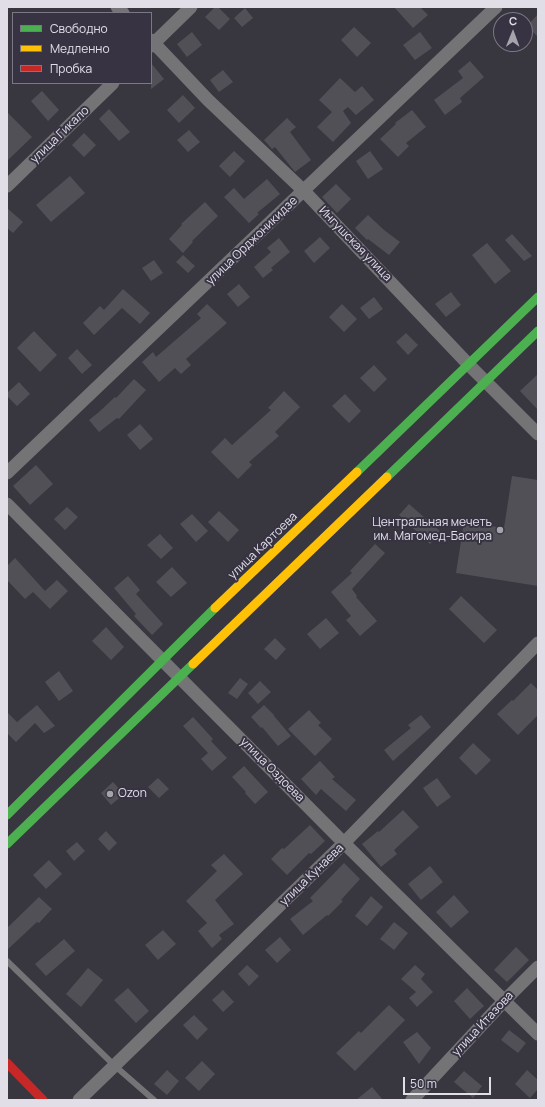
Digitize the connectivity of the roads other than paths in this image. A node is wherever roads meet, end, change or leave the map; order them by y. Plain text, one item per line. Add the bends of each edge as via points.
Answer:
1 (191, 7) edge
2 (496, 7) edge
3 (152, 43) edge
4 (112, 84) edge
5 (7, 186) edge
6 (304, 191) junction
7 (538, 297) edge
8 (538, 331) edge
9 (469, 364) junction
10 (486, 381) junction
11 (538, 434) edge
12 (7, 473) edge
13 (7, 504) edge
14 (538, 643) edge
15 (162, 660) junction
16 (181, 677) junction
17 (7, 815) edge
18 (344, 843) junction
19 (7, 844) edge
20 (7, 961) edge
21 (538, 967) edge
22 (504, 1001) junction
23 (538, 1034) edge
24 (7, 1063) edge
25 (115, 1066) junction
26 (43, 1100) edge
27 (79, 1100) edge
28 (154, 1100) edge
29 (412, 1100) edge

1 - 3 street
2 - 6 street, улица Орджоникидзе
3 - 6 street, Ингушская улица
4 - 5 street, улица Гикало
6 - 9 street, Ингушская улица
6 - 12 street, улица Орджоникидзе
7 - 9 main road, улица Картоева
8 - 10 main road
9 - 10 street, Ингушская улица
9 - 15 main road, улица Картоева
10 - 11 street, Ингушская улица
10 - 16 main road
13 - 15 street, улица Оздоева
14 - 18 street, улица Кунаева
15 - 16 street, улица Оздоева
15 - 17 main road, улица Картоева
16 - 18 street, улица Оздоева
16 - 19 main road
18 - 22 street, улица Оздоева
18 - 25 street, улица Кунаева
20 - 25 lane
21 - 22 street, улица Итазова
22 - 23 street, улица Оздоева
22 - 29 street, улица Итазова
24 - 26 main road
25 - 27 street, улица Кунаева
25 - 28 lane

